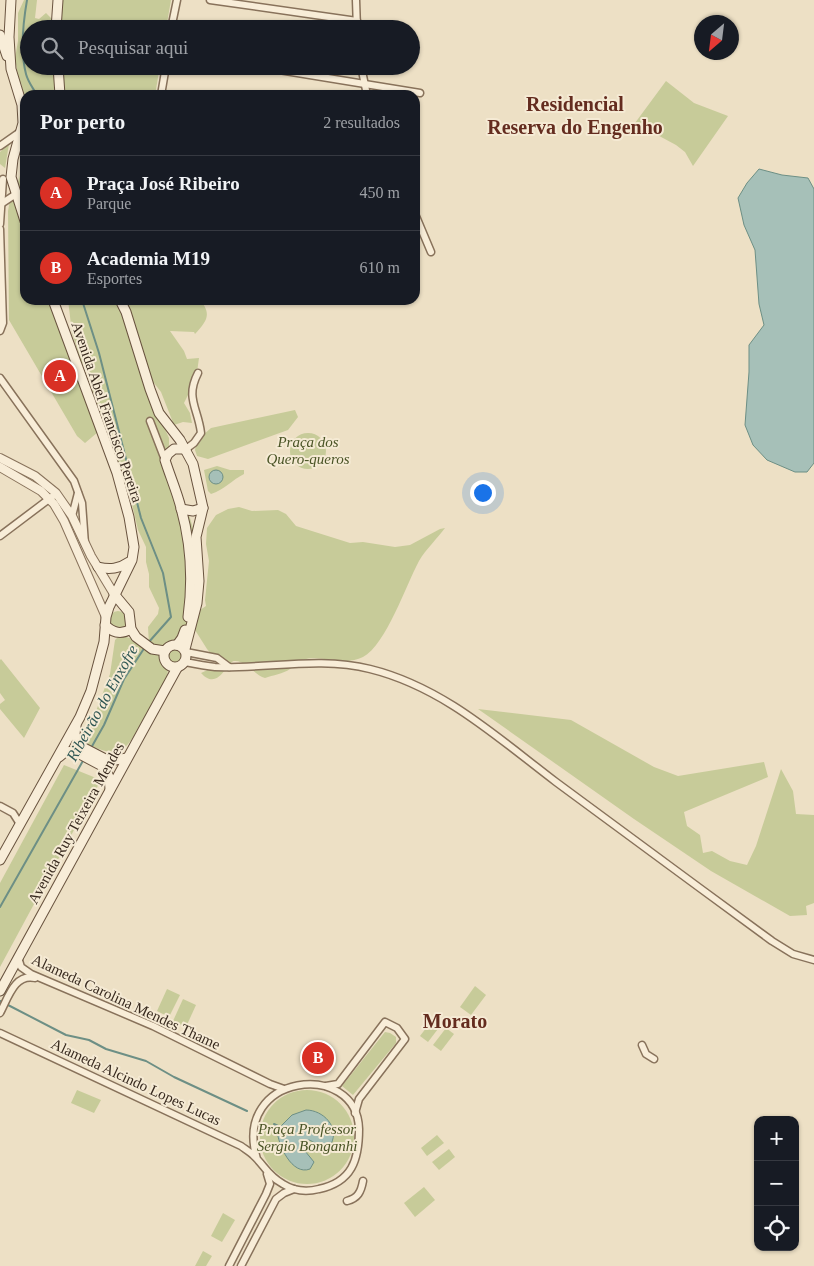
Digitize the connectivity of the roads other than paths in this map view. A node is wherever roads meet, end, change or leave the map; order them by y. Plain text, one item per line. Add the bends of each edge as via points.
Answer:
1 (11, 0) edge
2 (58, 0) edge
3 (177, 0) edge
4 (210, 0) edge
5 (356, 0) edge
6 (57, 20) edge
7 (173, 20) edge
8 (350, 20) edge
9 (357, 20) edge
10 (0, 35) edge
11 (12, 69) junction
12 (59, 75) edge
13 (164, 75) edge
14 (309, 75) edge
15 (362, 75) edge
16 (364, 84) junction
17 (60, 90) edge
18 (162, 90) edge
19 (366, 90) edge
20 (401, 90) edge
21 (20, 98) edge
22 (20, 132) joint
23 (0, 146) edge
24 (2, 177) edge
25 (14, 190) junction
26 (1, 204) junction
27 (20, 207) edge
28 (0, 224) edge
29 (420, 226) edge
30 (0, 229) edge
31 (431, 252) dead end
32 (1, 272) edge
33 (55, 305) edge
34 (122, 305) edge
35 (0, 331) edge
36 (198, 373) dead end
37 (0, 378) edge
38 (150, 421) dead end
39 (186, 449) junction
40 (0, 458) edge
41 (165, 460) junction
42 (0, 467) edge
43 (78, 490) junction
44 (56, 492) junction
45 (50, 498) junction
46 (203, 508) junction
47 (181, 509) junction
48 (72, 516) junction
49 (0, 536) edge
50 (86, 546) junction
51 (132, 560) junction
52 (98, 568) junction
53 (114, 594) junction
54 (124, 605) junction
55 (109, 607) junction
56 (106, 621) junction
57 (131, 629) junction
58 (182, 649) junction
59 (165, 651) junction
60 (185, 662) junction
61 (229, 667) junction
62 (177, 668) junction
63 (76, 723) junction
64 (76, 747) junction
65 (127, 758) junction
66 (56, 760) junction
67 (106, 764) junction
68 (110, 789) junction
69 (0, 806) edge
70 (27, 811) junction
71 (13, 813) junction
72 (20, 824) junction
73 (0, 860) edge
74 (18, 957) junction
75 (814, 960) edge
76 (42, 979) junction
77 (0, 991) edge
78 (0, 1013) edge
79 (0, 1032) edge
80 (642, 1045) dead end
81 (654, 1059) dead end
82 (324, 1086) junction
83 (284, 1089) junction
84 (355, 1113) junction
85 (257, 1160) junction
86 (266, 1172) junction
87 (363, 1181) dead end
88 (295, 1189) junction
89 (347, 1201) dead end
90 (229, 1266) edge
91 (240, 1266) edge

1 - 11 main road via 9,37
2 - 6 main road
3 - 7 street
4 - 8 street
5 - 9 street
10 - 11 main road
11 - 21 main road
12 - 17 main road
13 - 18 street
14 - 16 street
15 - 16 street
16 - 19 street
16 - 20 street
22 - 23 street
22 - 25 main road via 11,177
24 - 25 street
24 - 26 street
25 - 26 street
25 - 27 main road
26 - 28 street
29 - 31 street
30 - 32 street
32 - 35 street via 3,324
33 - 51 main road, Avenida Abel Francisco Pereira via 117,473 133,534
34 - 39 main road via 159,413
36 - 39 street via 192,384 192,394 201,433
37 - 43 street
38 - 41 street
39 - 41 main road via 174,449
39 - 46 main road via 193,464
40 - 44 street via 35,476
41 - 47 main road
42 - 45 street
43 - 48 street
43 - 50 street via 84,512
44 - 45 street
44 - 48 street
45 - 49 street
45 - 56 street via 64,521
46 - 47 main road via 193,511
46 - 58 main road via 196,537 197,603
47 - 58 main road via 191,563 190,602
48 - 50 street
50 - 52 street
51 - 52 main road via 114,569
51 - 53 main road, Avenida Abel Francisco Pereira
52 - 53 street
53 - 54 main road
53 - 55 main road, Avenida Abel Francisco Pereira
54 - 55 main road
54 - 57 main road via 129,612
55 - 56 main road, Avenida Abel Francisco Pereira
56 - 57 main road via 110,630 117,633
56 - 63 main road, Avenida Abel Francisco Pereira via 91,691
57 - 59 main road via 141,642 152,649
58 - 59 main road via 170,646
58 - 60 main road
58 - 61 street via 217,658
59 - 62 main road via 166,662
60 - 61 street
60 - 62 main road
61 - 75 street via 343,664 392,675 430,692 486,727 772,941 793,954
62 - 65 main road, Avenida Ruy Teixeira Mendes
63 - 64 main road
63 - 66 main road, Avenida Abel Francisco Pereira
64 - 66 main road
64 - 67 main road
65 - 67 main road
65 - 68 main road, Avenida Ruy Teixeira Mendes
66 - 70 main road, Avenida Abel Francisco Pereira
67 - 68 main road
68 - 74 main road, Avenida Ruy Teixeira Mendes
69 - 71 street
70 - 71 street
70 - 72 main road, Avenida Abel Francisco Pereira
71 - 72 street
72 - 73 main road, Avenida Abel Francisco Pereira
74 - 76 street, Alameda Carolina Mendes Thame via 24,970
74 - 77 main road, Avenida Ruy Teixeira Mendes
76 - 78 street via 26,977 19,981
76 - 83 street, Alameda Carolina Mendes Thame via 135,1017
79 - 85 street, Alameda Alcindo Lopes Lucas via 241,1146
80 - 81 street via 646,1054
82 - 83 street via 308,1084
82 - 84 street via 341,1095
82 - 84 street via 338,1084 385,1022 397,1028 405,1039 359,1099
83 - 85 street via 266,1103 257,1119 252,1137
84 - 88 street via 359,1143 349,1174 329,1187 311,1191
85 - 86 street
86 - 88 street
86 - 90 street via 270,1184
87 - 89 street via 361,1192
88 - 91 street via 276,1199

